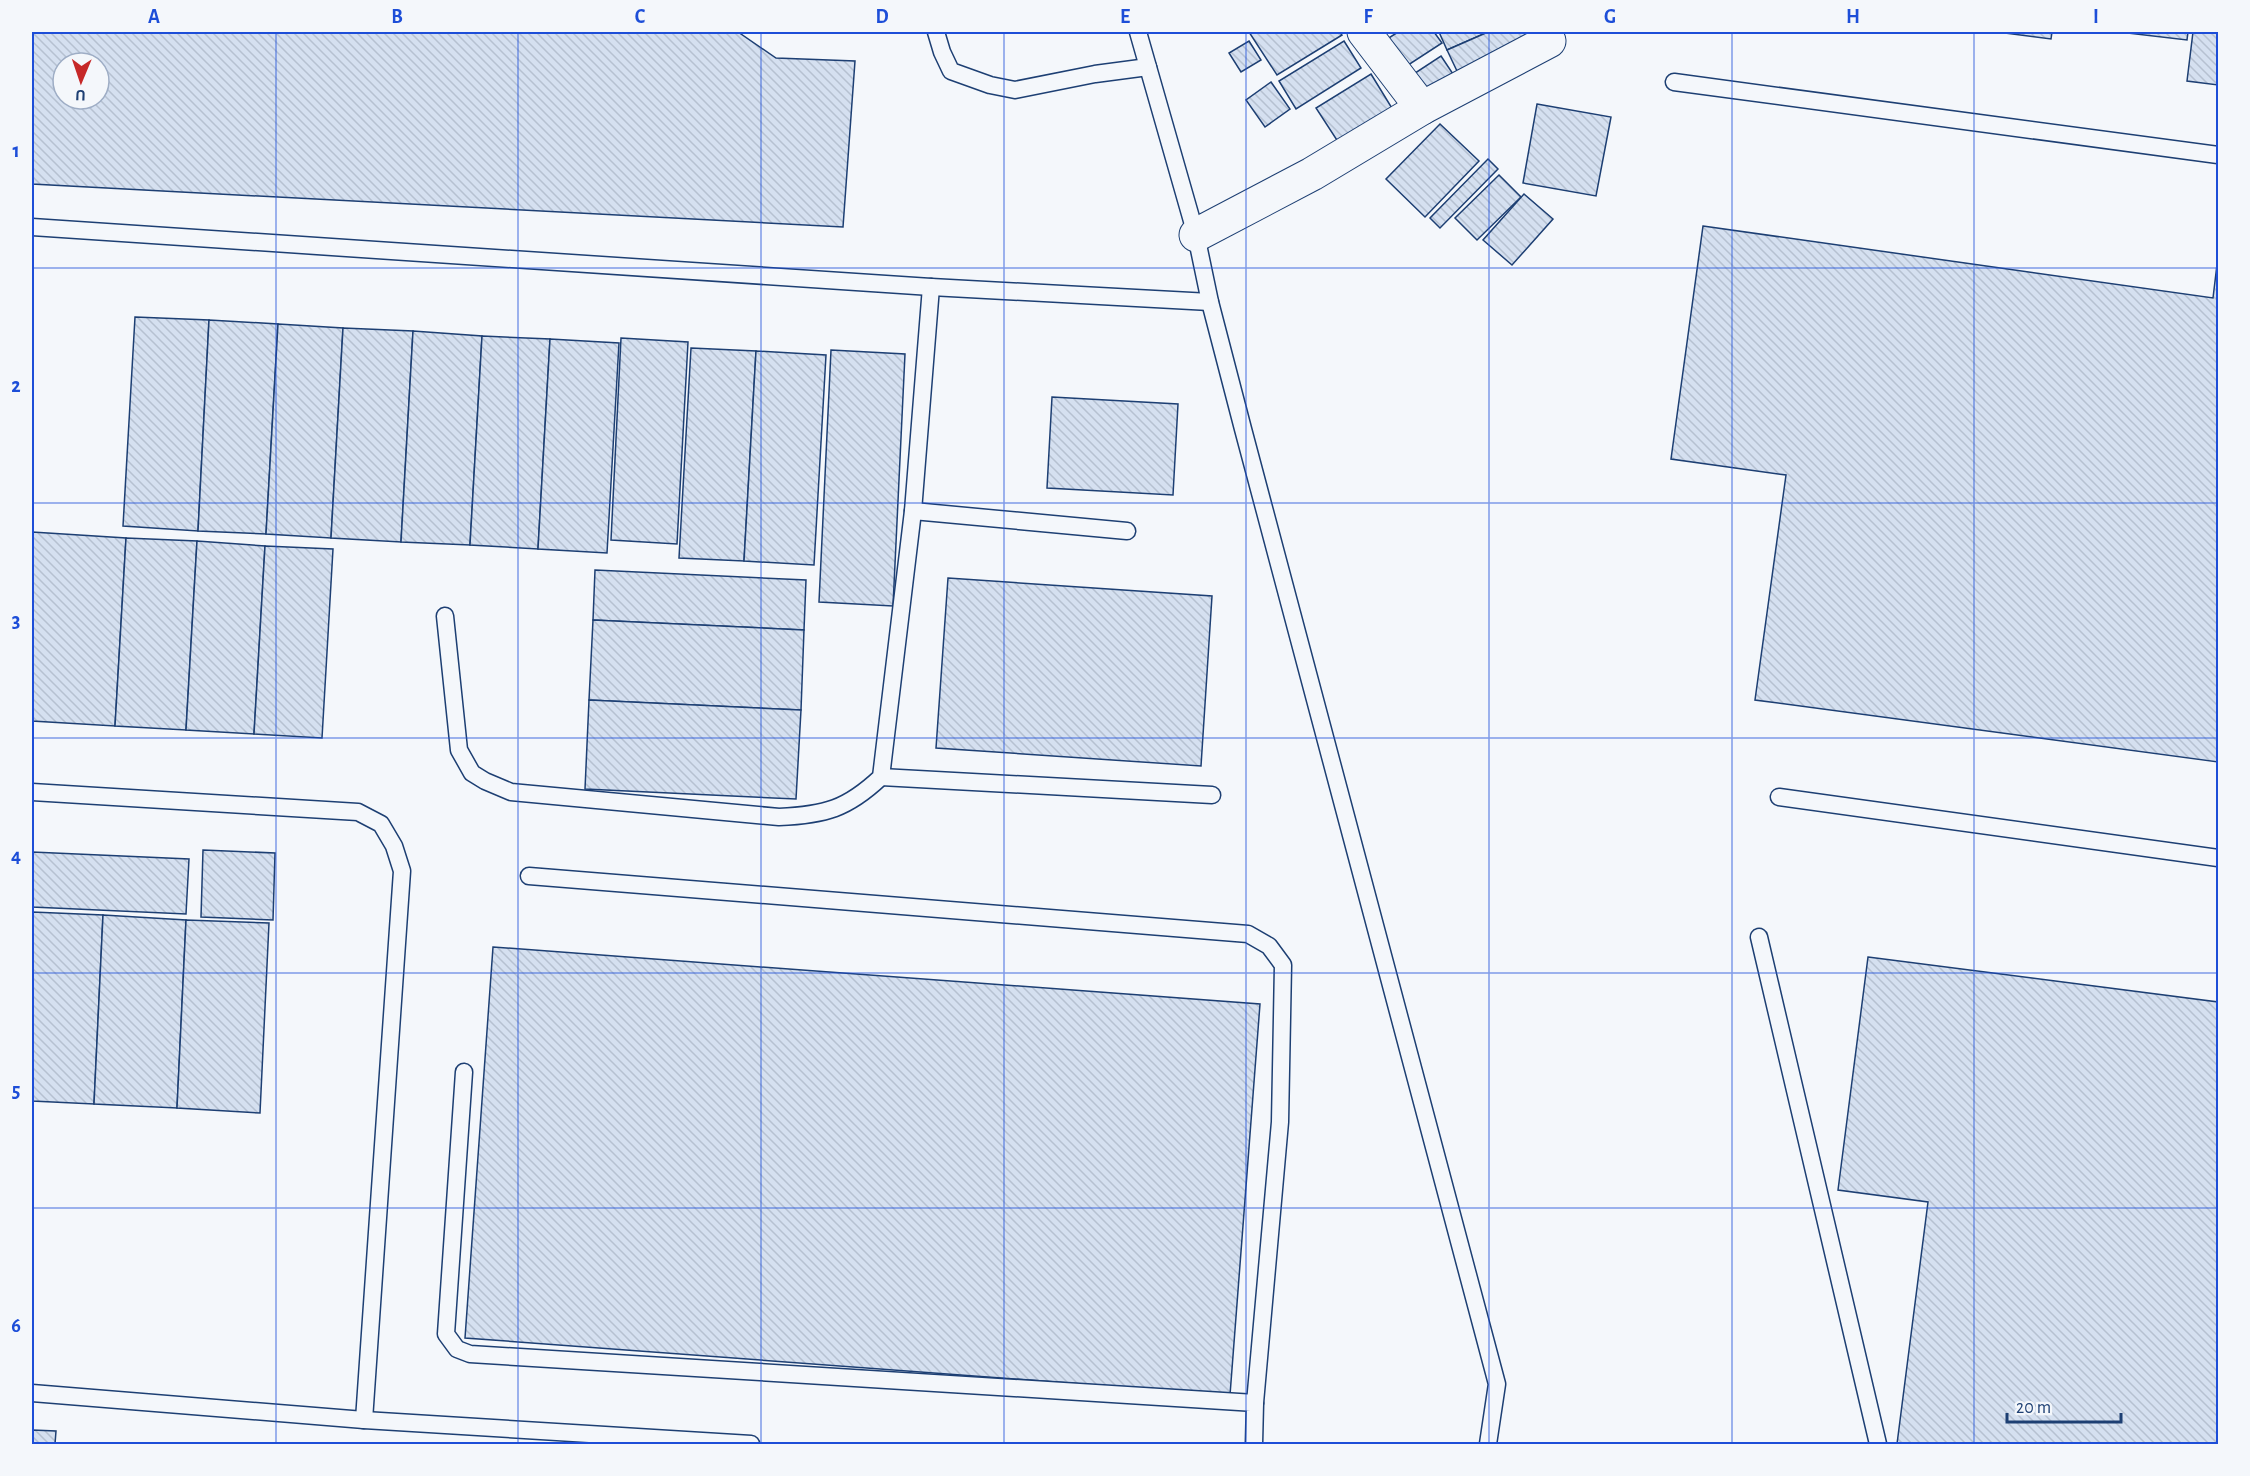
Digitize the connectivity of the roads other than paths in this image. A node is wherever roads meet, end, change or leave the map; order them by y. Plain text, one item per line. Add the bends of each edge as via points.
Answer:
1 (936, 32) edge
2 (1138, 32) edge
3 (1364, 32) edge
4 (1549, 41) dead end
5 (1148, 67) junction
6 (1674, 82) dead end
7 (1422, 108) junction
8 (2218, 155) edge
9 (32, 227) edge
10 (1196, 235) junction
11 (931, 287) junction
12 (1210, 302) junction
13 (913, 511) junction
14 (1127, 531) dead end
15 (445, 616) dead end
16 (881, 777) junction
17 (32, 792) edge
18 (1212, 795) dead end
19 (1779, 797) dead end
20 (2218, 858) edge
21 (529, 876) dead end
22 (1759, 937) dead end
23 (464, 1072) dead end
24 (32, 1393) edge
25 (1255, 1403) junction
26 (364, 1420) junction
27 (751, 1444) edge
28 (1254, 1444) edge
29 (1488, 1444) edge
30 (1878, 1444) edge

1 - 5 lane via 951,71 1015,90
2 - 5 lane
3 - 7 street
4 - 7 street
5 - 10 lane
6 - 8 lane
7 - 10 street via 1312,174
9 - 11 lane
10 - 12 lane
11 - 12 lane
11 - 13 lane
12 - 29 lane via 1497,1384
13 - 14 lane
13 - 16 lane
15 - 16 lane via 459,750 472,773 512,792 779,817 814,816 863,794
16 - 18 lane
17 - 26 lane via 358,812 381,824 394,846 402,871
19 - 20 lane
21 - 25 lane via 1248,934 1269,946 1283,965 1280,1122
22 - 30 lane
23 - 25 lane via 446,1334 457,1349 470,1354
24 - 26 lane
25 - 28 lane
26 - 27 lane

